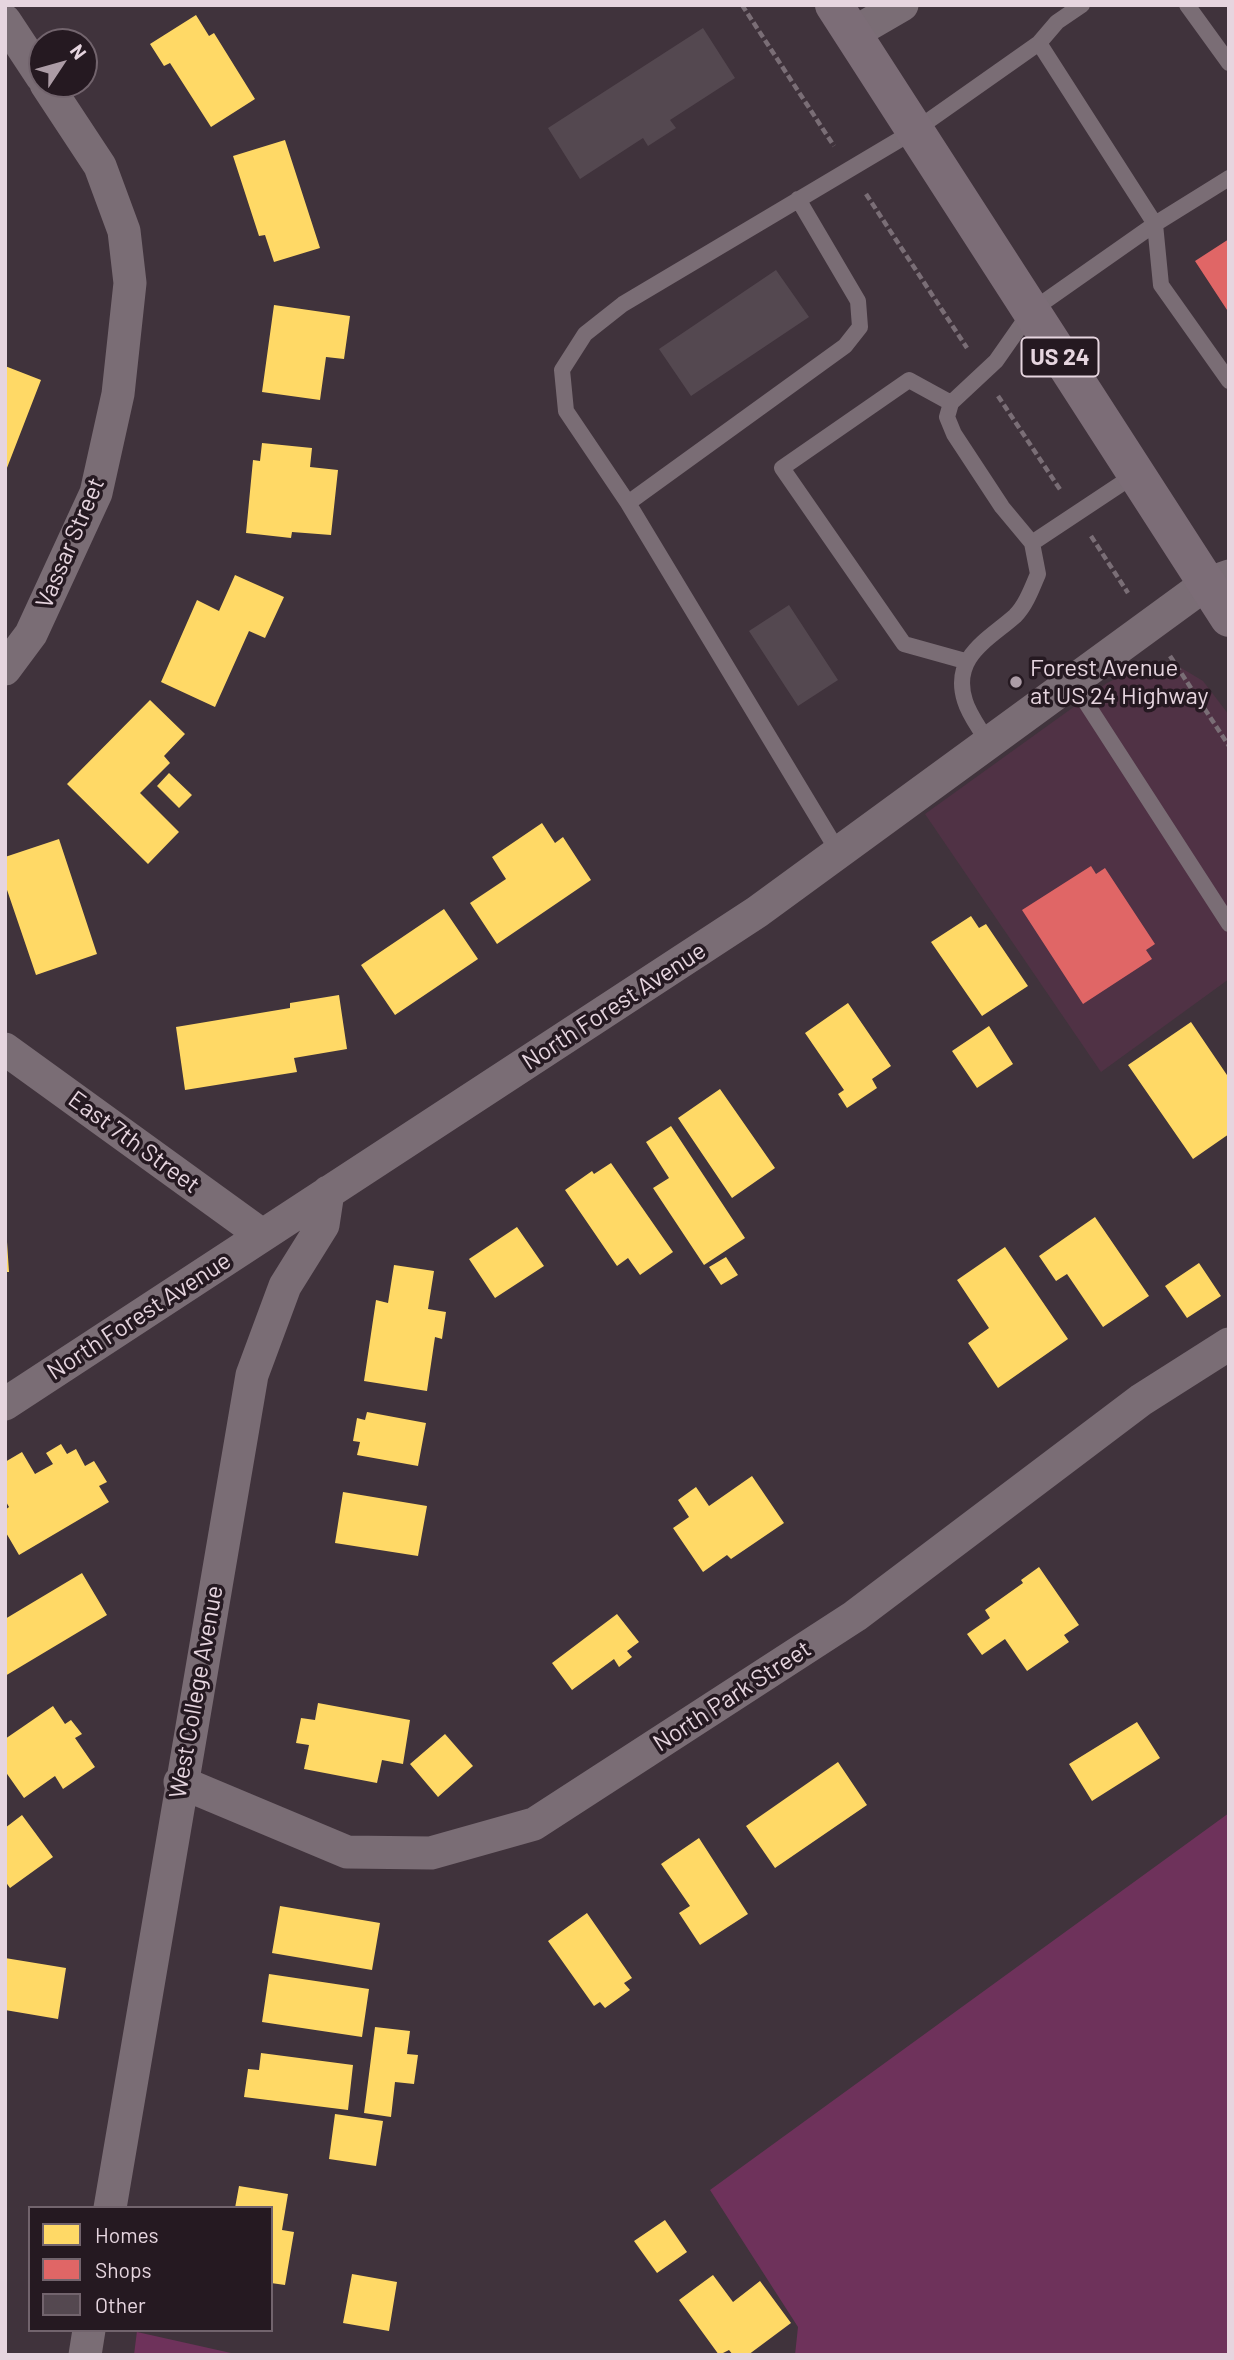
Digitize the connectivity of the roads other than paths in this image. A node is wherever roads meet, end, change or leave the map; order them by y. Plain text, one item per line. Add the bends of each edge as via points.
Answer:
1 (902, 5) edge
2 (1082, 5) edge
3 (1187, 5) edge
4 (843, 20) edge
5 (5, 21) edge
6 (1040, 44) junction
7 (28, 56) edge
8 (1229, 64) edge
9 (55, 98) edge
10 (914, 131) junction
11 (1229, 178) edge
12 (798, 200) junction
13 (1155, 224) junction
14 (1031, 312) junction
15 (1229, 381) edge
16 (951, 403) junction
17 (1136, 474) junction
18 (628, 503) junction
19 (1032, 543) junction
20 (1217, 580) edge
21 (1229, 618) edge
22 (964, 661) junction
23 (5, 669) edge
24 (1072, 681) junction
25 (988, 743) junction
26 (839, 853) junction
27 (1229, 924) edge
28 (5, 1049) edge
29 (328, 1192) junction
30 (262, 1236) junction
31 (1229, 1344) edge
32 (5, 1404) edge
33 (180, 1782) junction
34 (110, 2206) edge
35 (89, 2332) edge
36 (85, 2355) edge

1 - 4 street
2 - 6 lane via 1057,22
3 - 8 lane
4 - 10 main road, US 24
5 - 7 street
6 - 10 lane
6 - 13 lane
9 - 23 street, Vassar Street via 100,166 124,231 130,283 118,394 96,494 31,634
10 - 12 lane
10 - 14 main road, US 24
11 - 13 lane
12 - 18 lane via 858,301 860,327 845,346
12 - 18 lane via 623,304 585,334 562,370 566,411
13 - 14 lane
13 - 15 lane via 1161,285
14 - 16 lane via 996,361
14 - 17 main road, US 24
16 - 19 lane via 947,418 954,434
16 - 22 lane via 909,380 782,468 904,644
17 - 19 lane
17 - 20 main road, US 24
18 - 26 lane
19 - 22 lane via 1038,574 1030,595 1016,615 989,634
20 - 21 main road, US 24
20 - 24 street, North Forest Avenue
22 - 25 lane via 965,702
24 - 25 street, North Forest Avenue
24 - 27 lane
25 - 26 street, North Forest Avenue
26 - 29 street, North Forest Avenue via 746,920
28 - 30 street, East 7th Street
29 - 30 street, North Forest Avenue
29 - 33 street, West College Avenue via 323,1225 285,1286 252,1375
30 - 32 street, North Forest Avenue
31 - 33 street, North Park Street via 1141,1400 855,1616 534,1824 430,1853 347,1852
33 - 34 street, West College Avenue
35 - 36 street

